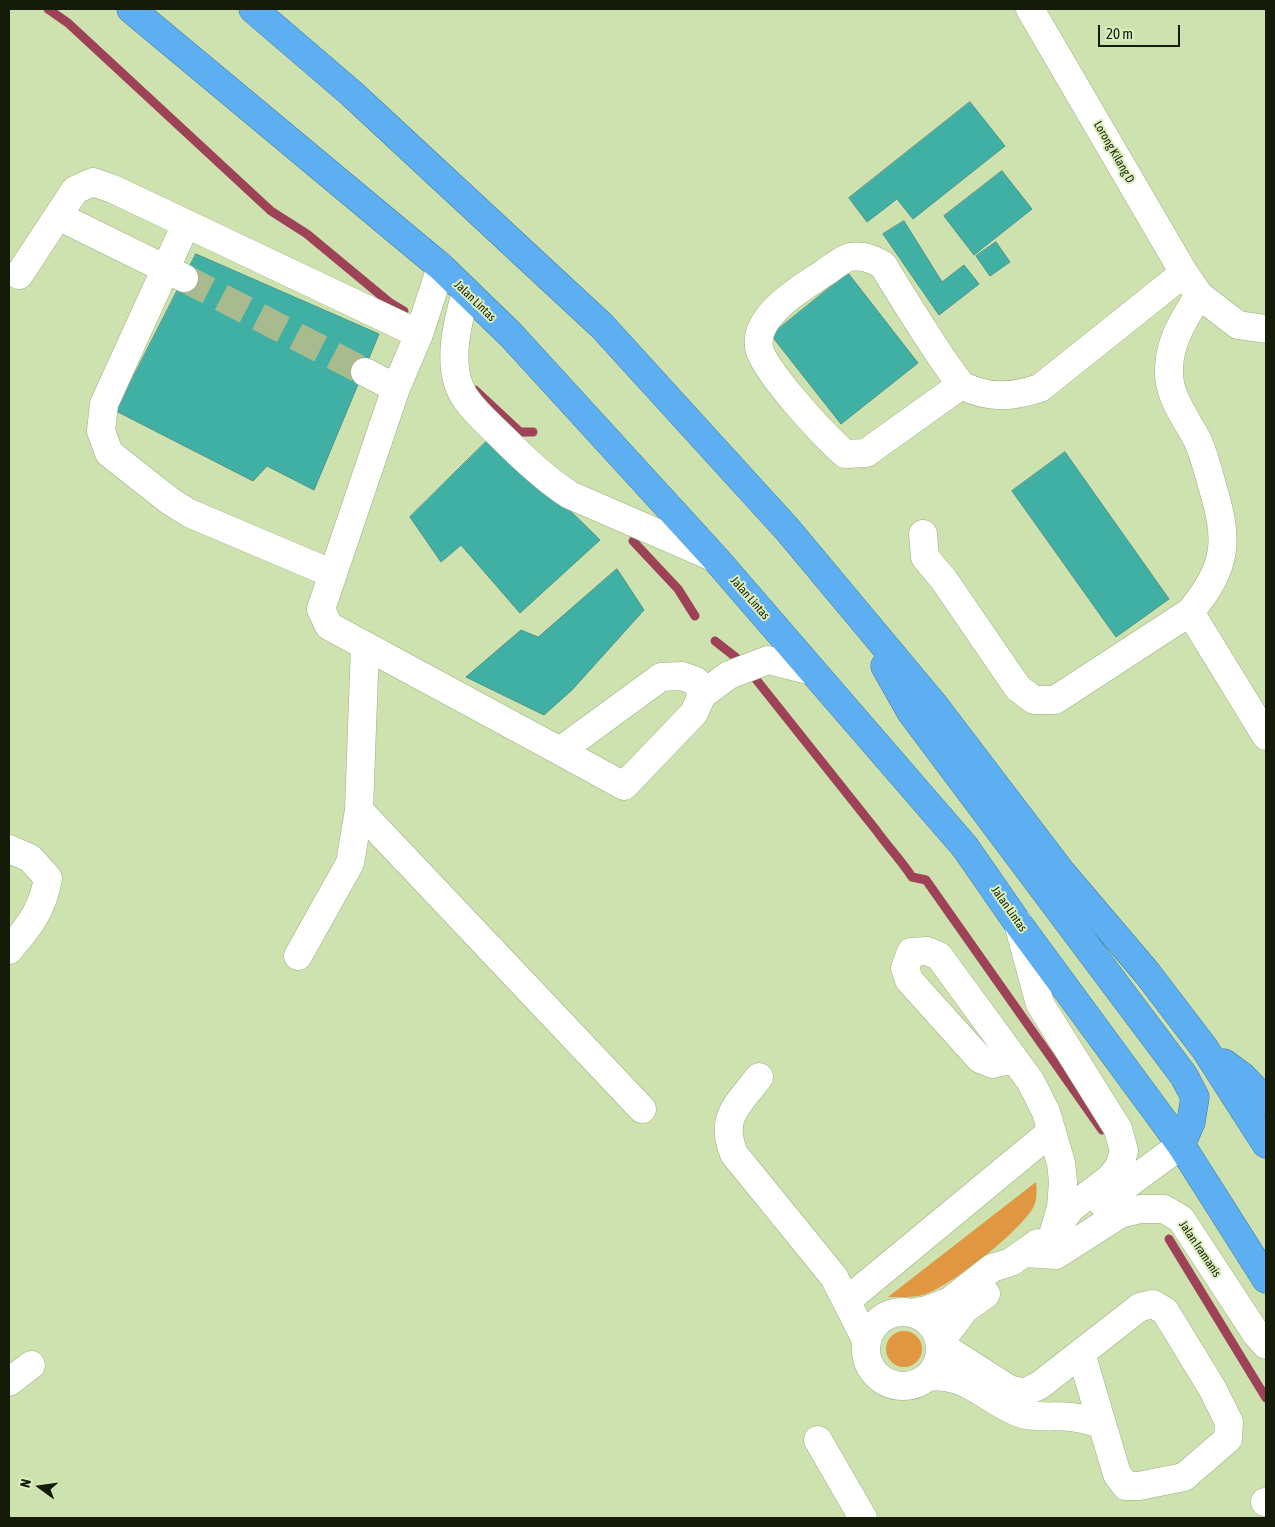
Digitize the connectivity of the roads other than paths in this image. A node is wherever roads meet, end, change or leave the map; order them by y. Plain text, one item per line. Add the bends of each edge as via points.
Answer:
1 (131, 9) edge
2 (253, 9) edge
3 (1030, 9) edge
4 (58, 216) junction
5 (186, 224) junction
6 (441, 267) junction
7 (175, 274) junction
8 (19, 275) dead end
9 (1192, 284) junction
10 (466, 292) junction
11 (1266, 329) edge
12 (419, 334) junction
13 (365, 372) tunnel mouth
14 (961, 385) junction
15 (396, 388) junction
16 (923, 534) dead end
17 (715, 558) junction
18 (332, 574) junction
19 (849, 603) junction
20 (1190, 612) junction
21 (365, 646) junction
22 (812, 671) junction
23 (702, 695) junction
24 (1266, 736) edge
25 (560, 752) junction
26 (359, 810) junction
27 (9, 849) edge
28 (1018, 922) junction
29 (9, 950) edge
30 (298, 956) dead end
31 (1205, 1049) junction
32 (1014, 1059) dead end
33 (759, 1077) dead end
34 (1266, 1102) edge
35 (642, 1109) dead end
36 (1052, 1131) junction
37 (1266, 1144) edge
38 (1181, 1145) junction
39 (1054, 1232) junction
40 (1018, 1258) junction
41 (834, 1277) junction
42 (1266, 1279) edge
43 (856, 1293) junction
44 (899, 1314) junction
45 (867, 1342) junction
46 (940, 1343) junction
47 (1266, 1345) edge
48 (1081, 1353) junction
49 (32, 1365) dead end
50 (929, 1377) junction
51 (9, 1382) edge
52 (1101, 1424) junction
53 (818, 1440) dead end
54 (863, 1518) edge

1 - 6 highway, Jalan Lintas
2 - 19 highway via 351,93 602,326 787,528
3 - 9 street, Lorong Kilang D
4 - 5 street via 75,190 93,182
4 - 7 street
4 - 8 street
5 - 7 street
5 - 12 street
6 - 10 highway, Jalan Lintas
6 - 12 street
7 - 18 street via 104,404 101,431 109,453 189,513
9 - 11 street via 1238,325
9 - 14 street via 1040,388 1003,397
9 - 20 street via 1174,337 1170,386 1198,442 1218,505 1224,542 1218,567 1206,592
10 - 17 highway, Jalan Lintas via 511,335
10 - 17 street via 456,326 454,364 463,395 474,410 536,470 570,495
12 - 15 street
13 - 15 street
14 - 14 street via 866,452 845,454 816,426 764,361 759,347 762,328 774,310 800,289 848,258 867,257 883,265
15 - 18 street
16 - 20 street via 925,557 1018,688 1034,700 1055,700
17 - 22 highway, Jalan Lintas
18 - 21 street via 321,609 324,618 329,626
19 - 31 highway via 934,705 1062,873 1148,973
19 - 38 highway via 911,712 1184,1076 1195,1097 1191,1122
20 - 24 street
21 - 25 street
21 - 26 street
22 - 23 street via 768,660 747,668
22 - 28 highway, Jalan Lintas via 966,847
23 - 25 street via 696,681 682,676 661,677
23 - 25 street via 694,713 624,786
26 - 30 street via 350,863
26 - 35 street
27 - 29 street via 30,858 48,878 45,898 30,926
28 - 38 highway, Jalan Lintas
28 - 39 street via 1040,1004 1118,1129 1124,1151 1119,1167 1110,1178 1071,1208
31 - 34 highway via 1243,1077
31 - 37 highway
32 - 36 street via 1031,1082
33 - 41 street via 730,1116 727,1137 734,1154
36 - 39 street via 1064,1182
36 - 43 street
38 - 39 street via 1087,1214
38 - 42 highway, Jalan Lintas
39 - 40 street
40 - 44 street via 992,1268 950,1301 927,1310
40 - 46 street via 1002,1282 965,1309
40 - 47 street, Jalan Iramanis via 1056,1255 1120,1214 1140,1209 1164,1209 1181,1219
41 - 43 street
41 - 45 street
43 - 44 street via 871,1306
44 - 45 street via 878,1322 870,1331
44 - 46 street via 922,1316 931,1324
45 - 50 street via 866,1354 870,1365 885,1382 908,1387
46 - 48 street via 1009,1389 1024,1393 1040,1385
46 - 50 street via 940,1357
48 - 52 street
48 - 52 street via 1140,1307 1153,1304 1165,1311 1229,1422 1228,1439 1184,1477 1139,1486 1126,1486 1117,1474
49 - 51 street
50 - 52 street via 942,1375 962,1380 1018,1413 1070,1417
53 - 54 street

